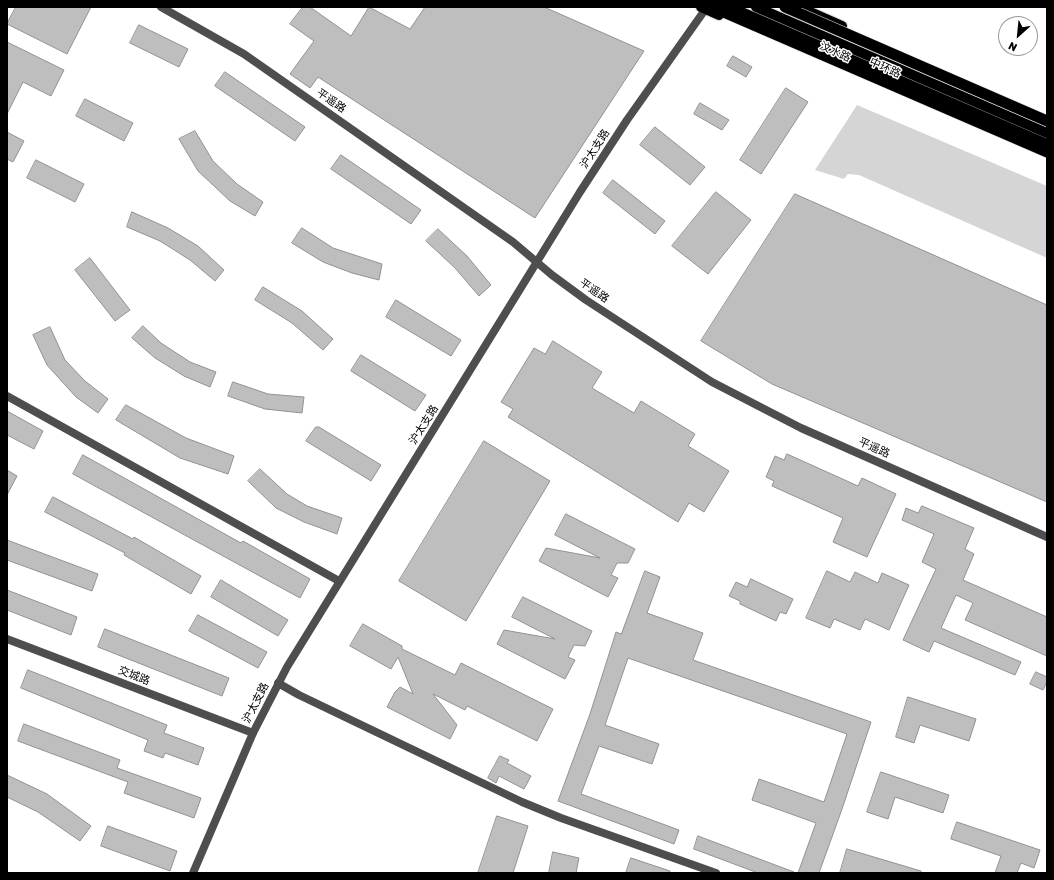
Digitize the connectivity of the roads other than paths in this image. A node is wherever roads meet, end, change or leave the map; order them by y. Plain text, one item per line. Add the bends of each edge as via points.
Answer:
1 (161, 7) edge
2 (730, 7) edge
3 (756, 7) edge
4 (785, 7) edge
5 (799, 7) edge
6 (706, 8) edge
7 (903, 71) junction
8 (949, 72) junction
9 (1031, 108) junction
10 (1047, 115) edge
11 (1047, 122) edge
12 (1047, 133) edge
13 (1047, 144) edge
14 (1047, 152) edge
15 (1047, 158) edge
16 (536, 262) junction
17 (7, 396) edge
18 (1047, 537) edge
19 (339, 581) junction
20 (7, 639) edge
21 (278, 683) junction
22 (253, 733) junction
23 (193, 873) edge
24 (716, 873) edge

1 - 16 street, 平遥路 via 244,54 513,242
2 - 13 main road, 汶水路
3 - 7 main road, 汶水路
4 - 11 highway, 中环路, bridge
5 - 8 main road
6 - 14 highway, 中环路
6 - 15 main road, 汶水路
6 - 16 street, 沪太支路 via 608,148
7 - 8 main road
7 - 12 main road, 汶水路
8 - 9 main road
9 - 10 main road
9 - 11 main road
16 - 18 street, 平遥路 via 610,316 718,385 802,428
16 - 19 street, 沪太支路
17 - 19 street
19 - 21 street, 沪太支路
20 - 22 street, 交城路
21 - 22 street, 沪太支路
21 - 24 street via 522,802
22 - 23 street, 沪太支路

